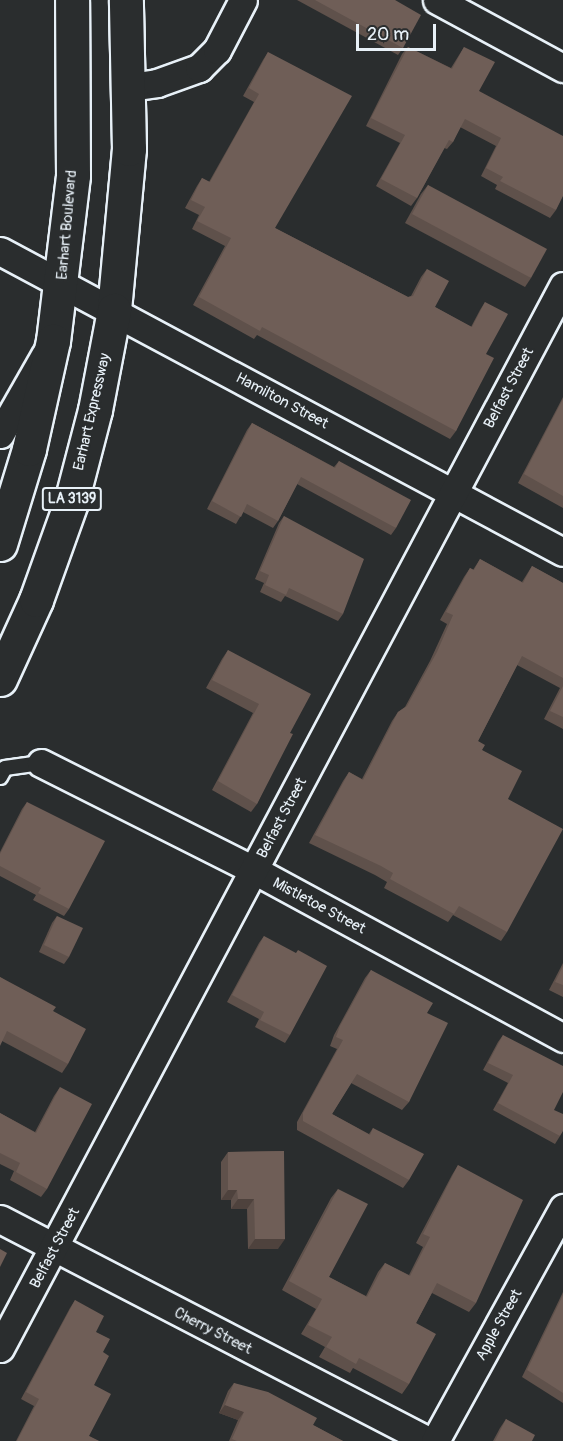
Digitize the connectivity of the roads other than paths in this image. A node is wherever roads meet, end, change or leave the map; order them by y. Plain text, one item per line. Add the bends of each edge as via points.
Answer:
1 (72, 0) edge
2 (126, 0) edge
3 (243, 0) edge
4 (436, 0) edge
5 (563, 68) edge
6 (130, 87) junction
7 (0, 251) edge
8 (62, 283) junction
9 (563, 286) edge
10 (114, 310) junction
11 (53, 341) junction
12 (0, 434) edge
13 (453, 494) junction
14 (0, 544) edge
15 (563, 552) edge
16 (0, 679) edge
17 (41, 763) joint
18 (0, 777) edge
19 (254, 870) junction
20 (563, 1038) edge
21 (563, 1208) edge
22 (0, 1219) edge
23 (57, 1246) junction
24 (0, 1348) edge
25 (428, 1441) edge
26 (435, 1441) edge

1 - 8 main road, Earhart Boulevard / LA 3139 via 73,175
2 - 6 main road, LA 3139
3 - 6 street via 217,50 199,68 157,83
4 - 5 street
6 - 10 main road, LA 3139 via 124,224
7 - 8 street, Hamilton Street
8 - 10 street, Hamilton Street
8 - 11 main road, Earhart Boulevard / LA 3139
9 - 13 street, Belfast Street
10 - 13 street, Hamilton Street
10 - 16 main road, Earhart Expressway / LA 3139 via 95,410 71,502 36,600
11 - 12 street, Earhart Boulevard
11 - 14 main road, LA 3139 via 29,449
13 - 15 street, Hamilton Street
13 - 19 street, Belfast Street
17 - 18 lane via 5,768
17 - 19 street, Mistletoe Street
19 - 20 street, Mistletoe Street
19 - 23 street, Belfast Street
21 - 26 street, Apple Street
22 - 23 street, Cherry Street
23 - 24 street, Belfast Street
23 - 25 street, Cherry Street

